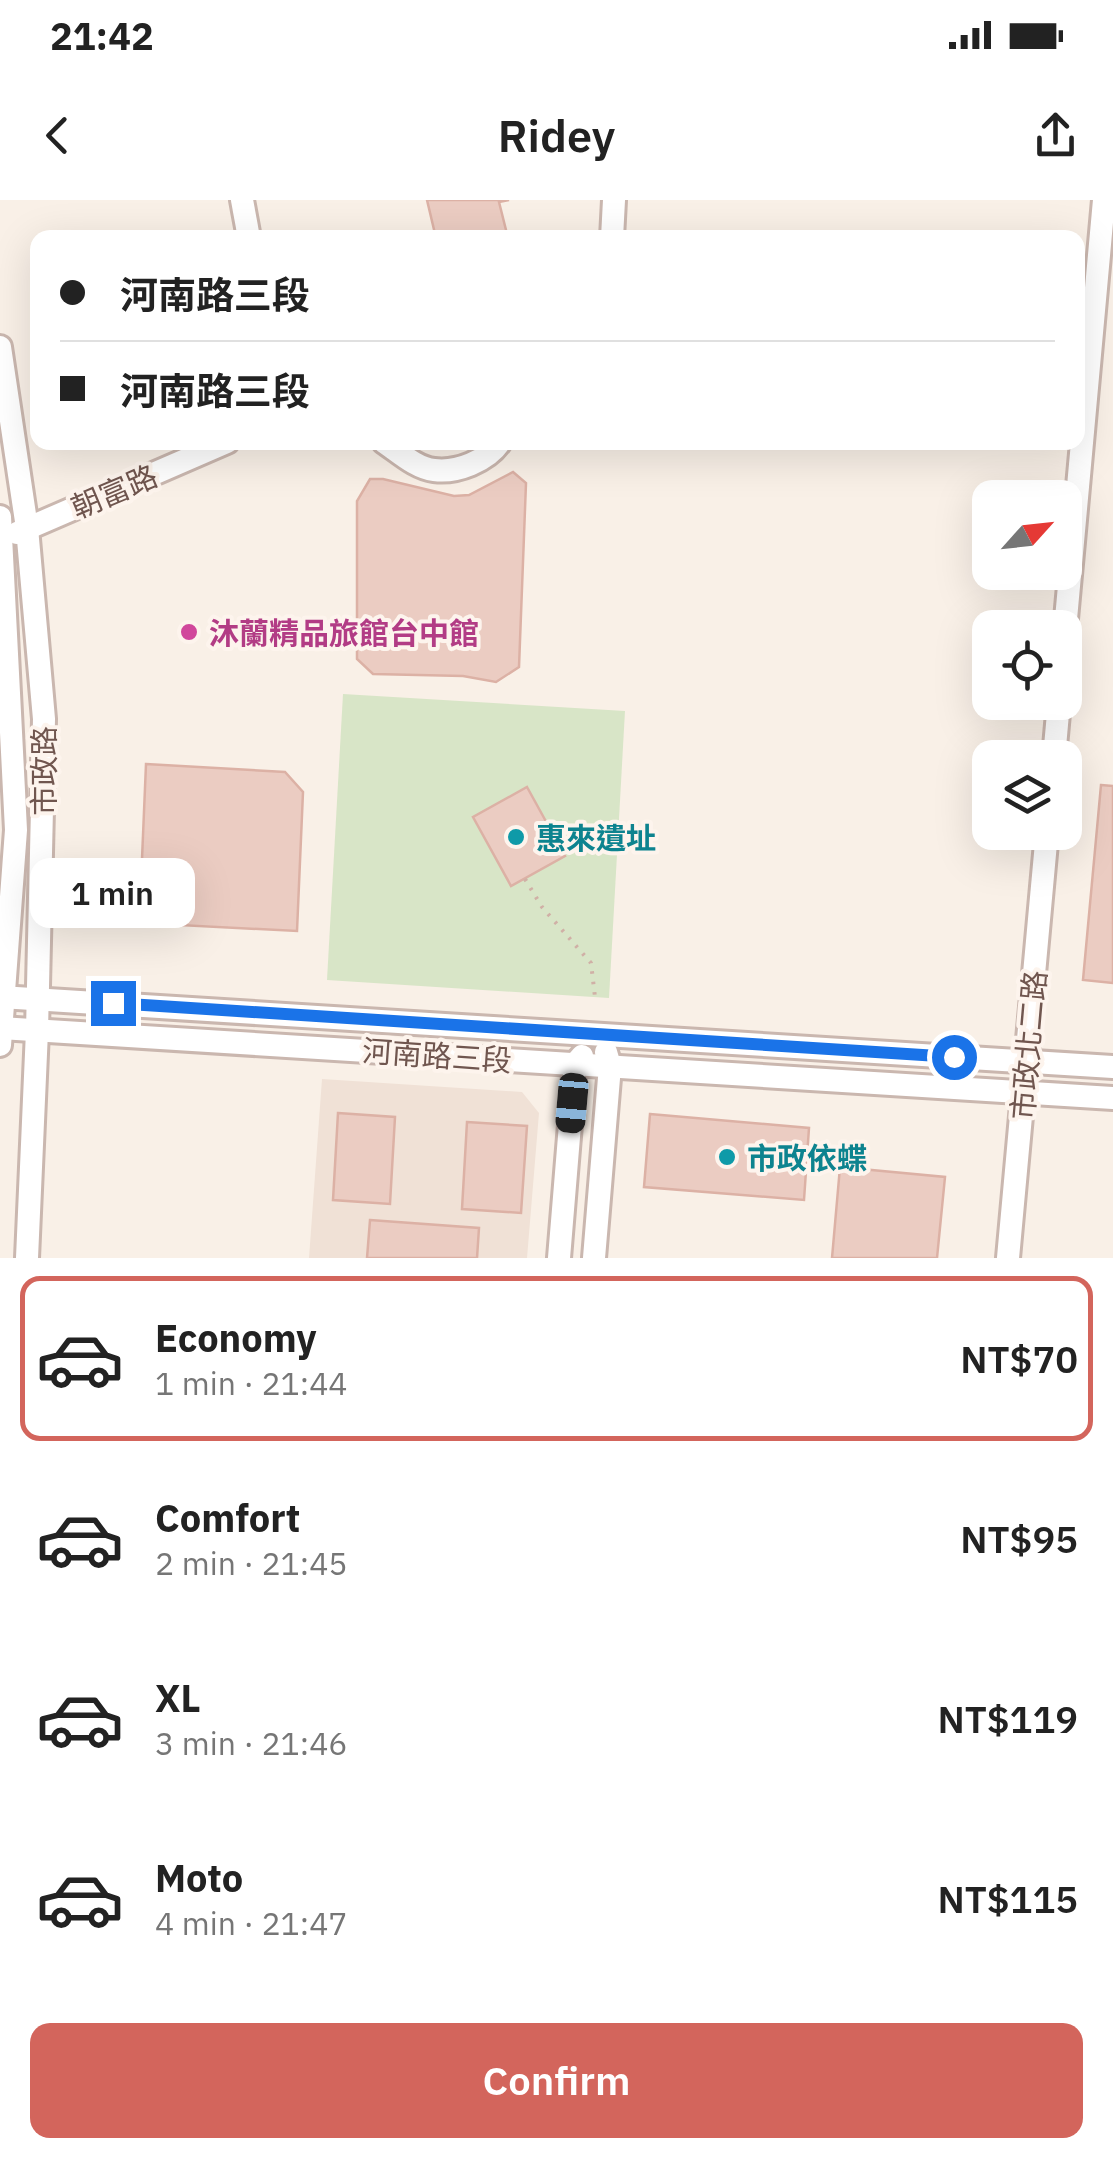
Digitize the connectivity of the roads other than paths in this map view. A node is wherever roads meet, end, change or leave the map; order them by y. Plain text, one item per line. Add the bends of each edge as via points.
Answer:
1 (242, 200) edge
2 (614, 200) edge
3 (1104, 200) edge
4 (248, 230) edge
5 (612, 230) edge
6 (0, 347) edge
7 (1085, 350) edge
8 (1085, 366) edge
9 (1113, 368) edge
10 (209, 450) edge
11 (395, 450) edge
12 (495, 450) edge
13 (1077, 450) edge
14 (27, 528) junction
15 (1, 532) edge
16 (1066, 610) edge
17 (1045, 850) edge
18 (2, 997) edge
19 (38, 998) junction
20 (0, 1028) edge
21 (38, 1030) junction
22 (601, 1034) junction
23 (0, 1045) edge
24 (1027, 1062) junction
25 (575, 1064) junction
26 (610, 1066) junction
27 (1113, 1067) edge
28 (1024, 1092) junction
29 (1113, 1098) edge
30 (27, 1258) edge
31 (558, 1258) edge
32 (594, 1258) edge
33 (1008, 1258) edge

1 - 4 street
2 - 5 street
3 - 7 street
6 - 14 street, 市政路
8 - 9 street
10 - 14 street, 朝富路
11 - 12 street via 434,470 469,466
13 - 16 street
14 - 15 street, 朝富路
14 - 19 street, 市政路 via 44,719
15 - 18 street, 市政路 via 16,830
17 - 24 street, 市政北二路
18 - 19 street, 河南路三段
18 - 20 street, 市政路
19 - 21 street, 市政路
19 - 22 street, 河南路三段
20 - 21 street, 河南路三段
20 - 23 street, 市政路
21 - 25 street, 河南路三段
21 - 30 street, 市政路
22 - 24 street, 河南路三段
22 - 25 street
22 - 26 street
24 - 27 street, 河南路三段
24 - 28 street, 市政北二路
25 - 26 street, 河南路三段
25 - 31 street
26 - 28 street, 河南路三段
26 - 32 street
28 - 29 street, 河南路三段
28 - 33 street, 市政北二路

